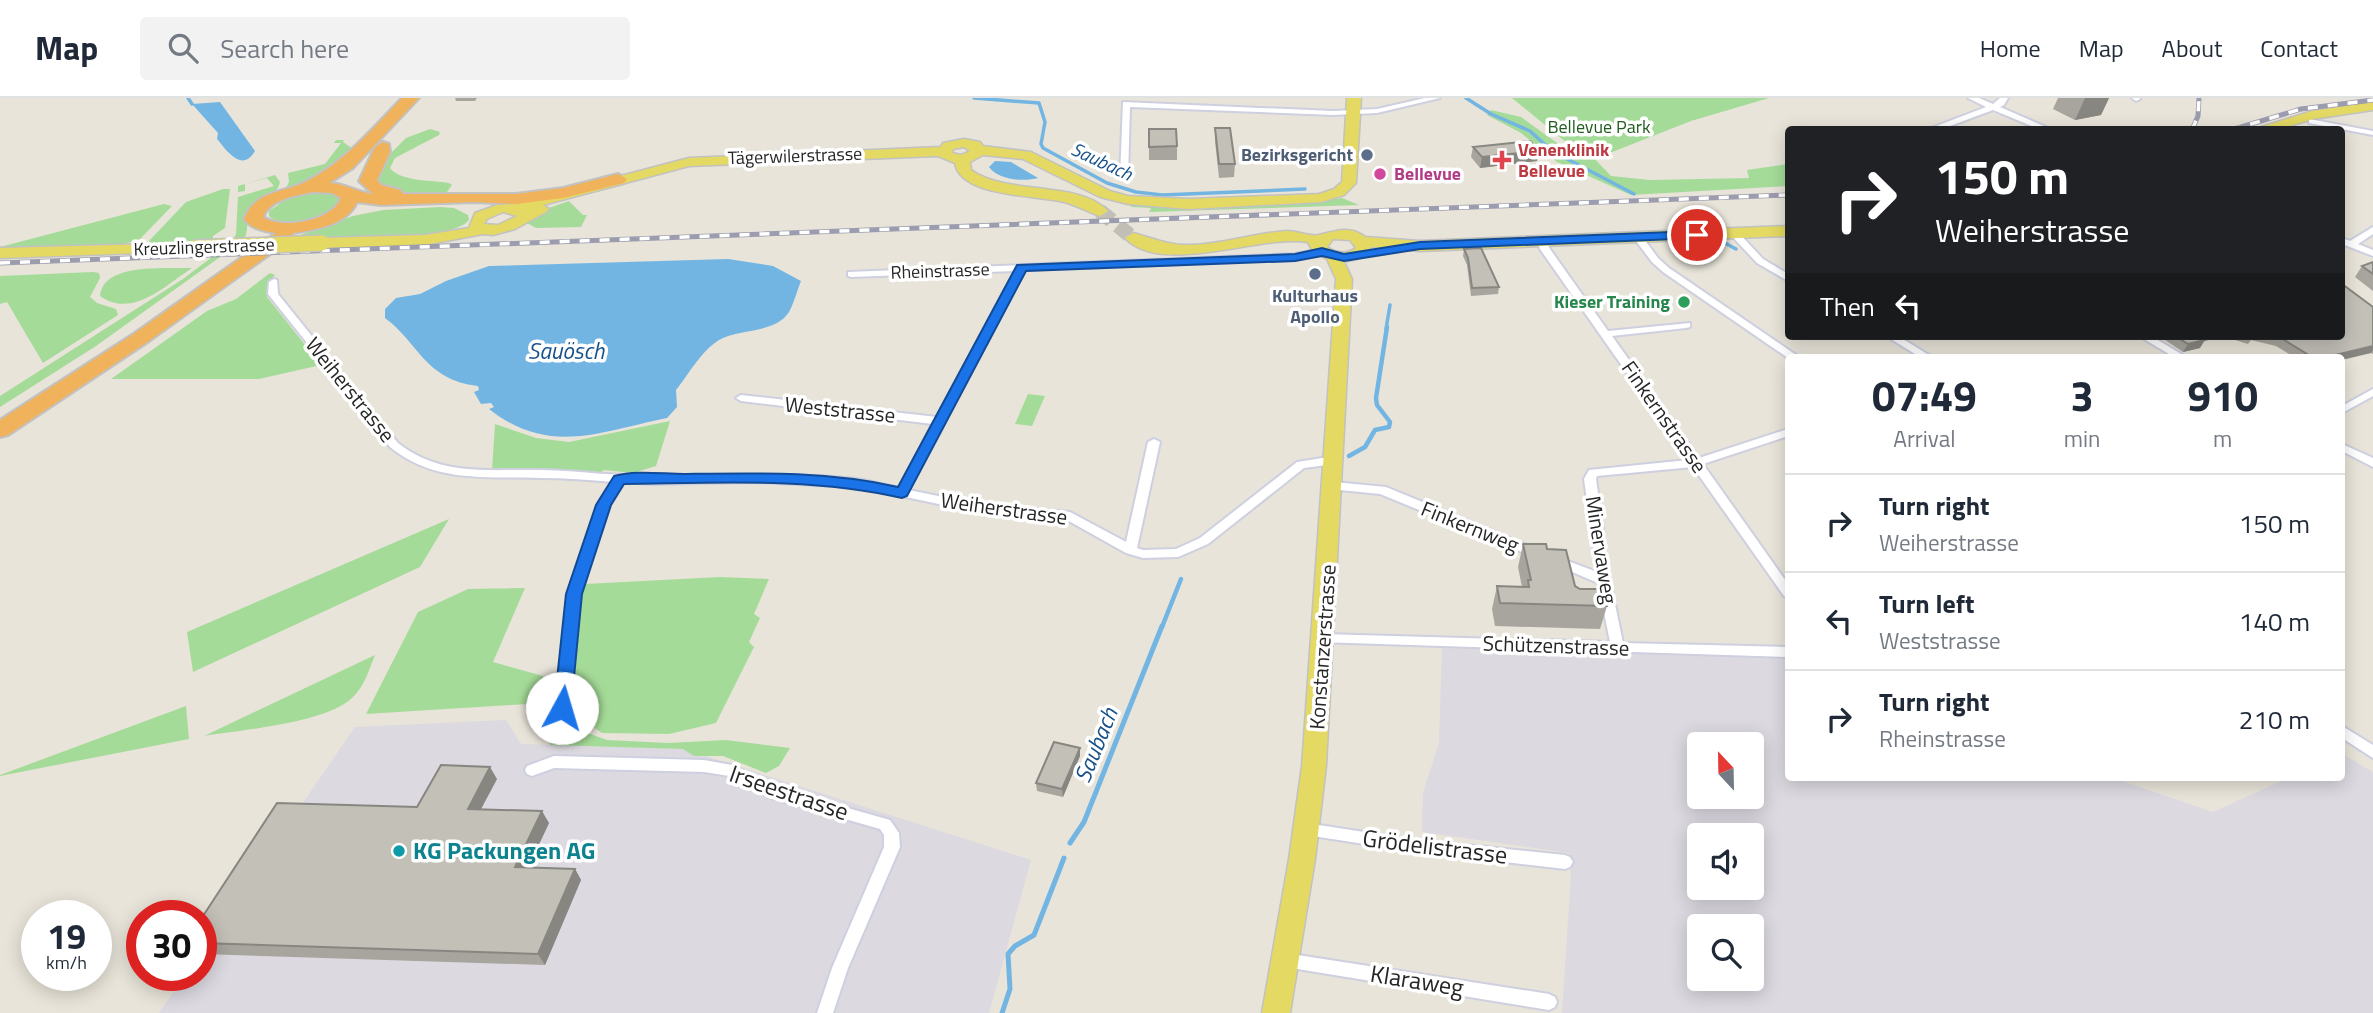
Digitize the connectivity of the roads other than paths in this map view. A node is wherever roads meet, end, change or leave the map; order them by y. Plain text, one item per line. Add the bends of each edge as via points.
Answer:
1 (411, 98) edge
2 (426, 98) edge
3 (1436, 98) edge
4 (1972, 98) edge
5 (2004, 98) edge
6 (1354, 105) edge
7 (2373, 106) edge
8 (1993, 107) junction
9 (2312, 121) dead end
10 (1941, 126) edge
11 (2039, 126) edge
12 (2273, 126) edge
13 (2337, 126) edge
14 (2345, 127) edge
15 (2373, 133) edge
16 (383, 147) junction
17 (979, 150) junction
18 (944, 151) junction
19 (962, 159) junction
20 (1274, 159) dead end
21 (1351, 159) junction
22 (648, 172) junction
23 (1124, 178) dead end
24 (618, 179) junction
25 (308, 188) junction
26 (347, 193) junction
27 (428, 198) junction
28 (450, 198) junction
29 (512, 211) junction
30 (1100, 211) tunnel mouth
31 (336, 215) junction
32 (479, 223) junction
33 (260, 225) junction
34 (298, 227) junction
35 (2373, 230) edge
36 (1785, 231) edge
37 (1736, 236) junction
38 (1638, 237) junction
39 (1133, 238) tunnel mouth
40 (1542, 241) junction
41 (2346, 243) edge
42 (1326, 249) junction
43 (1358, 251) junction
44 (0, 253) edge
45 (2373, 253) edge
46 (1021, 268) junction
47 (851, 274) dead end
48 (1785, 276) edge
49 (1344, 279) junction
50 (274, 282) dead end
51 (1686, 325) dead end
52 (1606, 334) junction
53 (1898, 340) edge
54 (2151, 340) edge
55 (1790, 354) edge
56 (1922, 354) edge
57 (2176, 354) edge
58 (2373, 392) edge
59 (741, 398) dead end
60 (2345, 408) edge
61 (0, 416) edge
62 (940, 421) junction
63 (0, 430) edge
64 (1785, 436) edge
65 (1154, 442) dead end
66 (2345, 449) edge
67 (1335, 460) junction
68 (1696, 463) junction
69 (2373, 463) edge
70 (620, 479) junction
71 (1334, 486) junction
72 (902, 493) junction
73 (1130, 550) junction
74 (1604, 580) junction
75 (1785, 589) edge
76 (1324, 639) junction
77 (1618, 648) junction
78 (1785, 652) edge
79 (562, 708) dead end
80 (2345, 733) edge
81 (2373, 752) edge
82 (532, 770) dead end
83 (1306, 830) junction
84 (1565, 862) dead end
85 (1285, 960) junction
86 (1549, 1002) dead end
87 (825, 1013) edge
88 (1276, 1013) edge

1 - 25 highway via 347,164
2 - 16 highway
3 - 6 street via 1388,109
4 - 8 street
5 - 8 street
6 - 21 main road
6 - 23 street via 1126,104
7 - 12 main road
8 - 10 street
8 - 11 street
9 - 13 street
14 - 15 street
16 - 26 highway via 351,177
16 - 27 highway via 381,159 368,177 371,186 387,193
17 - 18 main road, Tägerwilerstrasse via 964,143
17 - 19 main road
17 - 21 main road via 1026,155 1105,194 1159,204 1328,197 1349,183
18 - 19 main road via 951,158
18 - 22 main road, Tägerwilerstrasse via 706,160
19 - 30 main road via 964,172 977,181 1066,196
20 - 21 street
22 - 24 main road
22 - 29 main road
24 - 28 highway via 538,198
24 - 29 main road
25 - 26 highway
25 - 33 highway via 264,203 253,216
26 - 27 highway via 381,200
26 - 31 highway via 348,206
27 - 28 highway
28 - 29 highway
29 - 32 main road
29 - 32 main road via 509,227
31 - 32 highway via 446,205 467,208
31 - 34 highway
32 - 44 main road, Kreuzlingerstrasse, bridge via 443,238
33 - 34 highway
33 - 61 highway via 243,249 211,274
34 - 63 highway
35 - 41 street
36 - 37 main road
37 - 38 main road
37 - 48 street via 1760,261
38 - 40 main road
38 - 55 street via 1666,270
39 - 42 main road via 1156,248 1184,252 1286,236
40 - 43 main road
40 - 52 street, Finkernstrasse
41 - 45 street
42 - 43 main road
42 - 43 main road via 1329,235 1342,234 1355,237
42 - 46 street, Rheinstrasse via 1282,258
42 - 49 main road, Konstanzerstrasse
43 - 49 main road, Konstanzerstrasse
46 - 47 street, Rheinstrasse
46 - 62 street
49 - 67 main road, Konstanzerstrasse
50 - 70 street, Weiherstrasse via 273,294 394,445 409,457 470,474
51 - 52 street
52 - 68 street, Finkernstrasse
53 - 56 street
54 - 57 street
58 - 60 street
59 - 62 street, Weststrasse
62 - 72 street
64 - 68 street
65 - 73 street
66 - 69 street
67 - 71 main road, Konstanzerstrasse
67 - 73 street, Weiherstrasse via 1301,465 1186,551 1153,556
68 - 74 street, Minervaweg via 1593,473 1590,479
68 - 75 street, Finkernstrasse
70 - 72 street, Weiherstrasse via 833,481
70 - 79 street via 604,505 574,594
71 - 74 street, Finkernweg via 1382,490
71 - 76 main road, Konstanzerstrasse
72 - 73 street, Weiherstrasse via 972,507 1070,516
74 - 77 street, Minervaweg
76 - 77 street, Schützenstrasse
76 - 83 main road, Konstanzerstrasse
77 - 78 street, Schützenstrasse
80 - 81 street
82 - 87 street, Irseestrasse via 554,762 704,766 732,771 773,793 885,824 892,833 892,847
83 - 84 street, Grödelistrasse
83 - 85 main road, Konstanzerstrasse
85 - 86 street, Klaraweg
85 - 88 main road, Konstanzerstrasse

